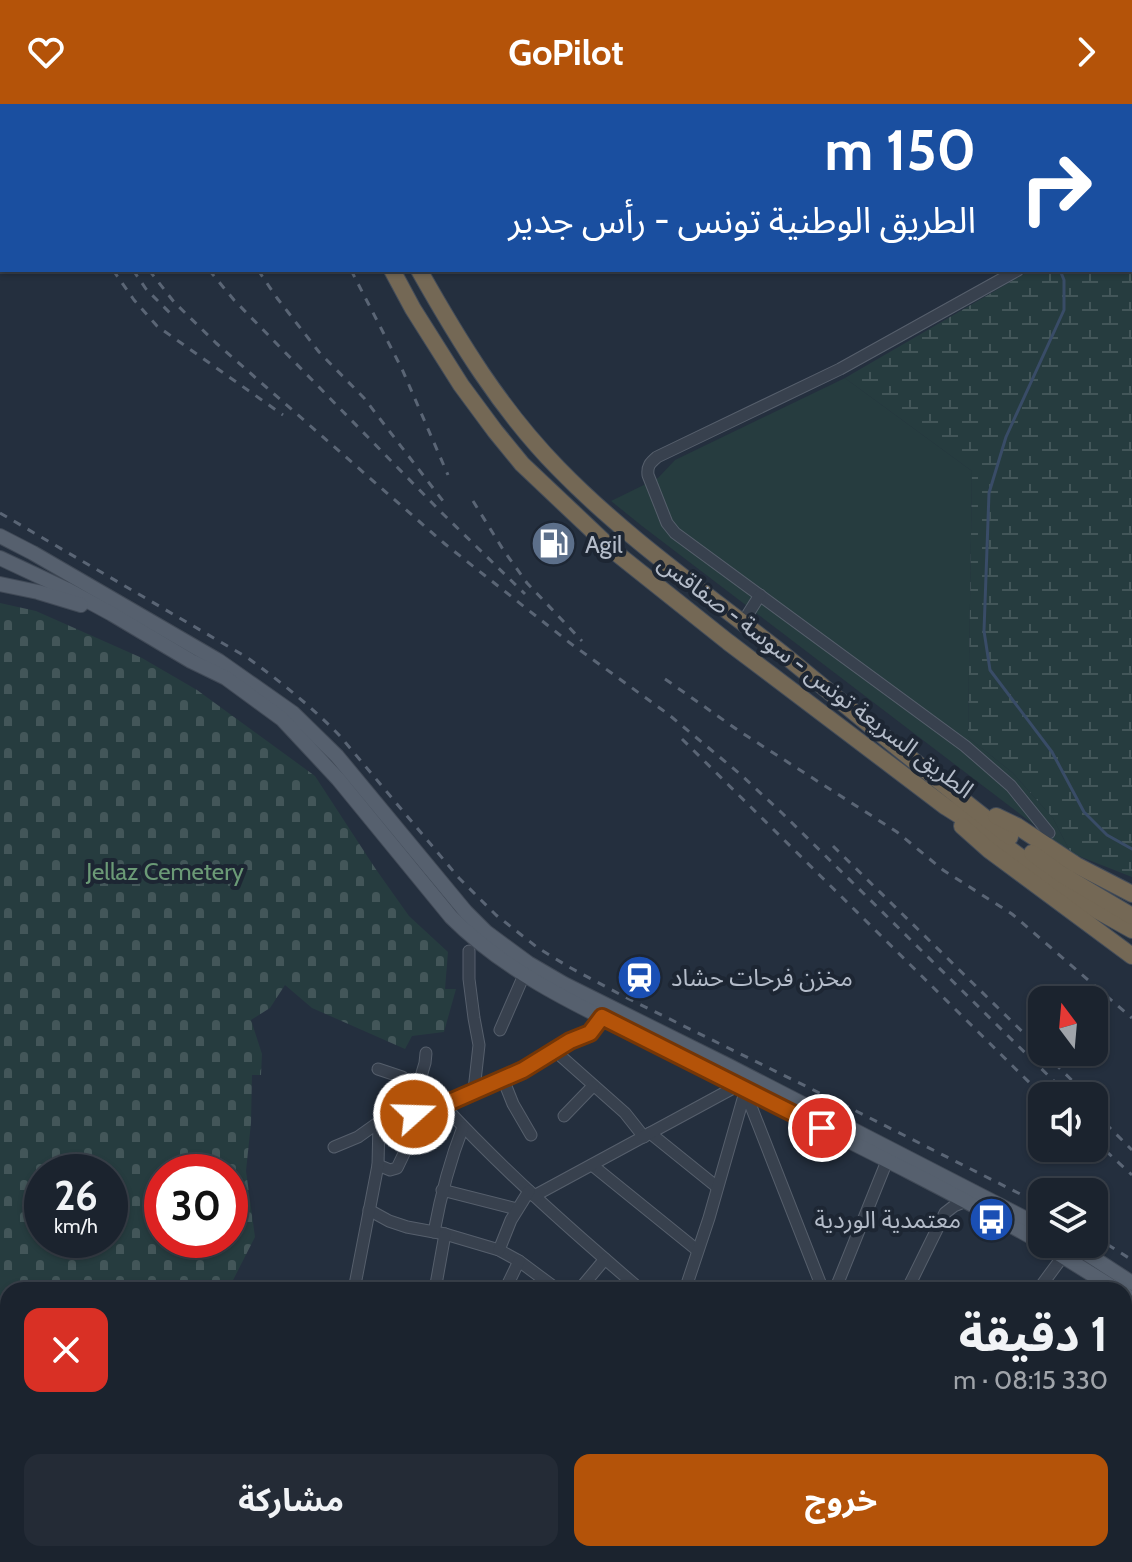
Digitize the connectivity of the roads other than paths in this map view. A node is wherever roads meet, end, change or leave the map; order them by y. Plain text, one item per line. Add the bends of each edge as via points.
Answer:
1 (393, 272) edge
2 (420, 272) edge
3 (1014, 272) edge
4 (0, 536) edge
5 (0, 558) edge
6 (0, 584) edge
7 (760, 595) junction
8 (112, 614) junction
9 (743, 622) junction
10 (963, 799) junction
11 (946, 807) junction
12 (1049, 833) dead end
13 (1132, 894) edge
14 (1132, 916) edge
15 (1132, 930) edge
16 (469, 951) dead end
17 (1132, 956) edge
18 (524, 975) junction
19 (602, 1017) junction
20 (500, 1030) dead end
21 (555, 1051) junction
22 (426, 1053) dead end
23 (378, 1069) dead end
24 (503, 1079) junction
25 (744, 1084) junction
26 (593, 1086) junction
27 (474, 1090) junction
28 (443, 1105) junction
29 (419, 1113) junction
30 (397, 1116) junction
31 (564, 1116) dead end
32 (379, 1122) junction
33 (463, 1127) junction
34 (531, 1135) dead end
35 (647, 1135) junction
36 (334, 1147) dead end
37 (887, 1161) junction
38 (378, 1165) junction
39 (592, 1165) junction
40 (717, 1187) junction
41 (442, 1190) junction
42 (531, 1193) junction
43 (964, 1202) junction
44 (517, 1209) junction
45 (369, 1210) junction
46 (1028, 1220) edge
47 (440, 1233) junction
48 (1028, 1236) edge
49 (499, 1250) junction
50 (697, 1250) junction
51 (1062, 1258) edge
52 (1080, 1258) edge
53 (1087, 1258) edge
54 (605, 1259) junction
55 (519, 1261) junction
56 (356, 1282) edge
57 (436, 1282) edge
58 (509, 1282) edge
59 (547, 1282) edge
60 (586, 1282) edge
61 (632, 1282) edge
62 (687, 1282) edge
63 (820, 1282) edge
64 (838, 1282) edge
65 (911, 1282) edge
66 (1044, 1282) edge
67 (1108, 1282) edge
68 (1130, 1282) edge

1 - 11 highway, الطريق السريعة تونس - سوسة - صفاقس via 495,431 587,528
2 - 9 highway via 481,373 558,468 639,543
3 - 7 street via 840,369 649,463 648,475 670,528
4 - 25 main road via 219,661 293,713 337,756 486,932 528,963
5 - 8 main road
6 - 8 main road
7 - 9 street
7 - 12 street via 965,746 1011,786
8 - 18 main road via 226,678 282,719 451,917
9 - 10 highway
10 - 13 highway
10 - 14 highway, الطريق السريعة تونس - سوسة - صفاقس via 1061,874
11 - 15 highway, الطريق السريعة تونس - سوسة - صفاقس
11 - 17 highway via 989,850
16 - 27 street via 479,1038
18 - 19 main road
18 - 20 street
19 - 21 street via 590,1033
19 - 25 main road
21 - 24 street
21 - 26 street
22 - 29 street
23 - 30 street via 402,1077
24 - 27 street
24 - 34 street
25 - 35 street
25 - 37 main road
25 - 40 street
25 - 46 main road
25 - 63 street
26 - 31 street
26 - 35 street
27 - 28 street
28 - 29 street
28 - 33 street
29 - 30 street
29 - 38 street via 397,1168
30 - 32 street
32 - 36 street
32 - 38 street
33 - 41 street
33 - 42 street
35 - 39 street
35 - 40 street
37 - 43 main road
37 - 64 street
38 - 45 street
39 - 42 street
39 - 50 street
40 - 50 street
41 - 44 street
41 - 47 street
42 - 44 street
42 - 54 street
43 - 48 main road
43 - 65 street via 945,1213
44 - 49 street
45 - 47 street via 398,1224
45 - 56 street
47 - 49 street
47 - 57 street
49 - 55 street
50 - 62 street
51 - 66 street
52 - 67 main road
53 - 68 main road
54 - 60 street
54 - 61 street
55 - 58 street
55 - 59 street

